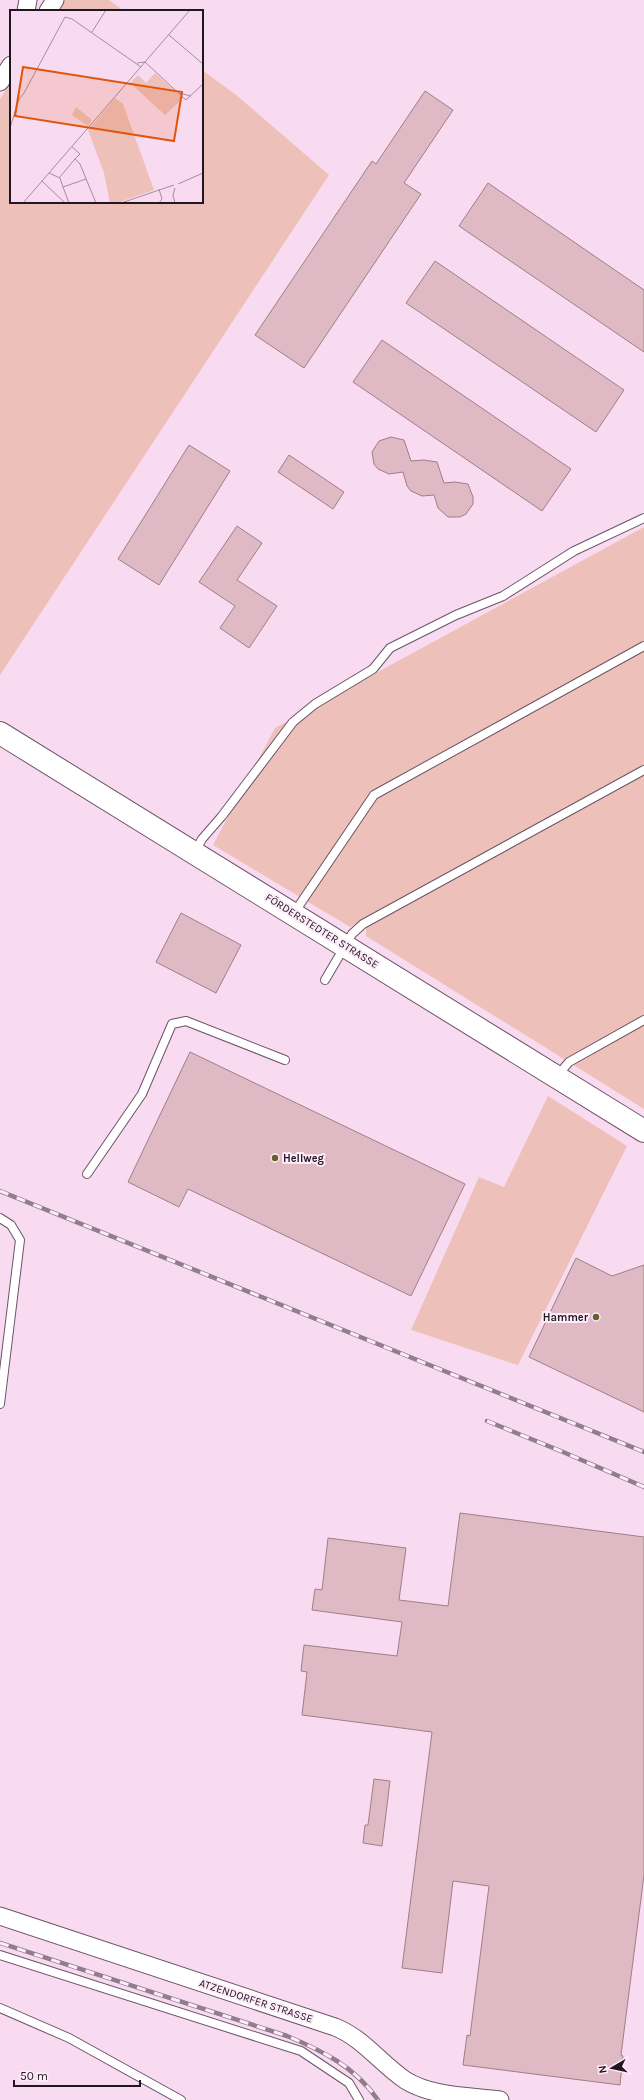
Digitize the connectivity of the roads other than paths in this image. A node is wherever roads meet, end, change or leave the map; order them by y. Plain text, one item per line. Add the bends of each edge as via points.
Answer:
1 (28, 0) edge
2 (55, 0) edge
3 (26, 10) edge
4 (49, 10) edge
5 (10, 67) edge
6 (0, 82) edge
7 (644, 518) edge
8 (644, 646) edge
9 (0, 733) edge
10 (644, 770) edge
11 (195, 852) junction
12 (294, 913) junction
13 (345, 945) junction
14 (325, 980) dead end
15 (644, 1020) edge
16 (285, 1060) dead end
17 (557, 1077) junction
18 (644, 1131) edge
19 (87, 1174) dead end
20 (0, 1218) edge
21 (0, 1404) edge
22 (0, 1916) edge
23 (0, 1955) edge
24 (0, 2008) edge
25 (180, 2100) edge
26 (359, 2100) edge
27 (500, 2100) edge

1 - 3 street
2 - 4 street
5 - 6 street
7 - 11 lane via 574,551 503,596 456,615 390,648 373,669 315,704 293,722 222,816 202,838
8 - 12 lane via 374,795
9 - 11 main road, FÖRDERSTEDTER STRASSE
10 - 13 lane via 363,924
11 - 12 main road, FÖRDERSTEDTER STRASSE
12 - 13 main road, FÖRDERSTEDTER STRASSE
13 - 14 lane
13 - 17 main road, FÖRDERSTEDTER STRASSE
15 - 17 lane via 569,1062
16 - 19 lane via 186,1021 172,1024 142,1094
17 - 18 main road, FÖRDERSTEDTER STRASSE
20 - 21 lane via 12,1225 20,1240
22 - 27 street, ATZENDORFER STRASSE via 334,2027 360,2040 405,2080 420,2087
23 - 26 lane via 301,2051 349,2084
24 - 25 lane via 69,2038

